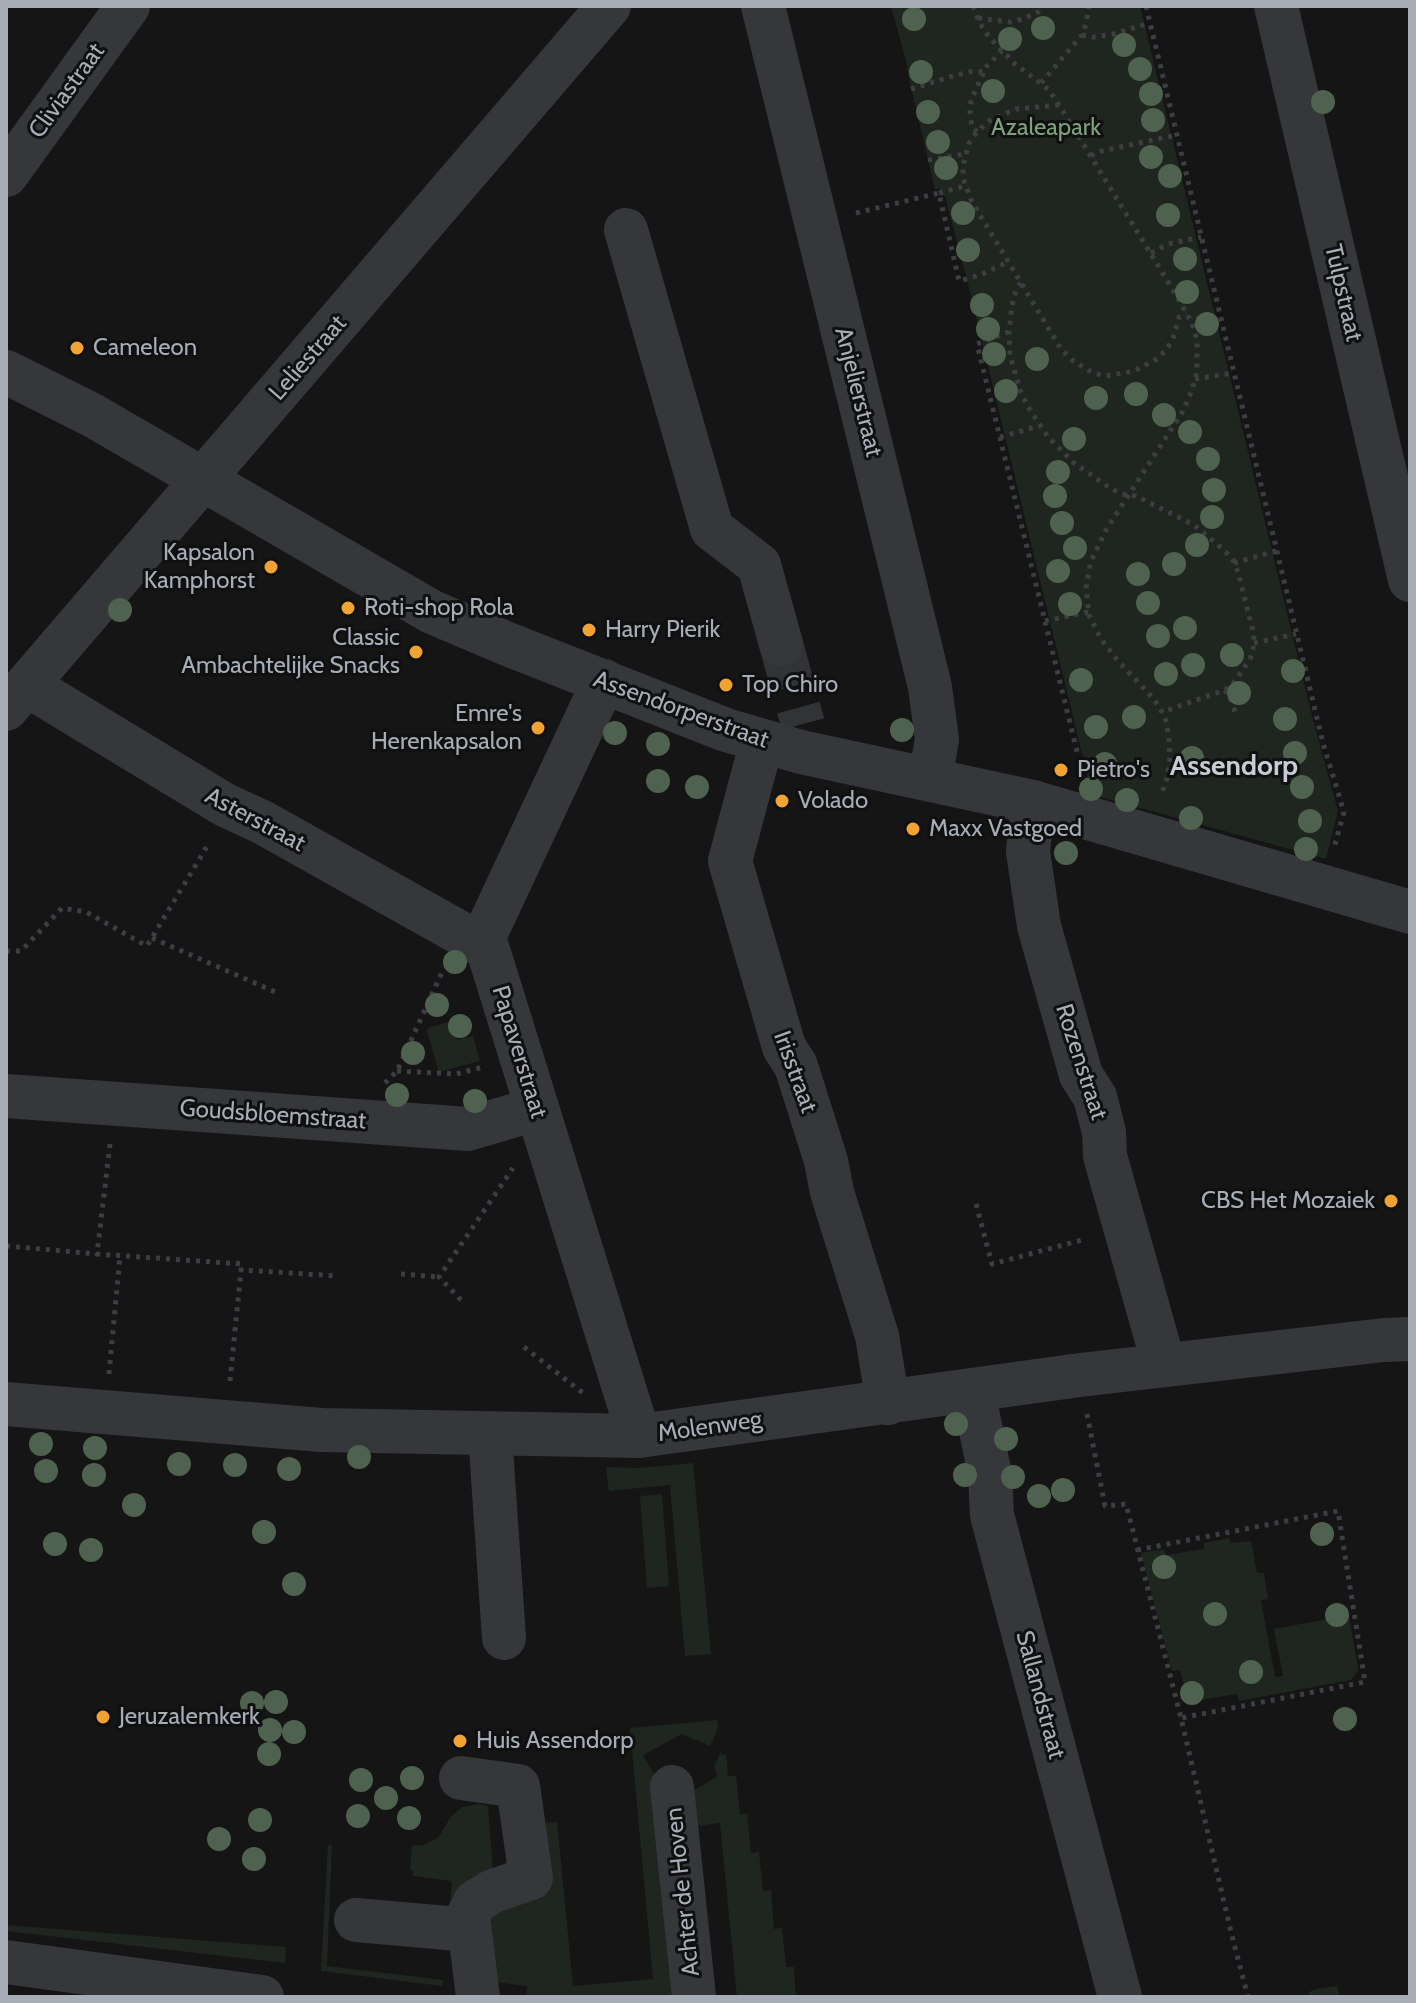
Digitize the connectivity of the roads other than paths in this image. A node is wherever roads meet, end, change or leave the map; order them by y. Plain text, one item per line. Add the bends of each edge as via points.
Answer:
1 (128, 6) edge
2 (609, 6) edge
3 (763, 6) edge
4 (1276, 6) edge
5 (6, 175) edge
6 (626, 230) dead end
7 (6, 372) edge
8 (203, 480) junction
9 (1410, 580) edge
10 (781, 644) tunnel mouth
11 (604, 681) junction
12 (16, 697) edge
13 (789, 739) junction
14 (930, 780) junction
15 (1033, 802) junction
16 (1410, 912) edge
17 (487, 948) junction
18 (6, 1096) edge
19 (536, 1109) junction
20 (1410, 1339) edge
21 (1164, 1365) junction
22 (973, 1391) junction
23 (888, 1403) junction
24 (6, 1404) edge
25 (490, 1434) junction
26 (639, 1436) junction
27 (504, 1638) dead end
28 (461, 1778) dead end
29 (672, 1787) dead end
30 (356, 1920) dead end
31 (470, 1930) junction
32 (6, 1962) edge
33 (107, 1987) edge
34 (262, 1997) edge
35 (478, 1997) edge
36 (694, 1997) edge
37 (1120, 1997) edge

1 - 5 street, Cliviastraat
2 - 8 street, Leliestraat
3 - 14 street, Anjelierstraat via 930,687 937,739
4 - 9 street, Tulpstraat
6 - 10 street via 712,529 759,565
7 - 8 street, Assendorperstraat
8 - 11 street, Assendorperstraat via 432,612
8 - 12 street, Leliestraat
11 - 13 street, Assendorperstraat via 726,730
11 - 17 street via 484,937
12 - 17 street, Asterstraat via 262,822
13 - 14 street, Assendorperstraat
13 - 23 street, Irisstraat via 730,861 784,1047 796,1066 826,1161 877,1336
14 - 15 street, Assendorperstraat
15 - 16 street, Assendorperstraat
15 - 21 street, Rozenstraat via 1028,852 1039,926 1081,1075 1095,1097 1105,1156
17 - 19 street, Papaverstraat
18 - 19 street, Goudsbloemstraat via 468,1129
19 - 26 street, Papaverstraat
20 - 21 street, Molenweg
21 - 22 street, Molenweg
22 - 23 street, Molenweg
22 - 37 street, Sallandstraat via 990,1475 992,1515
23 - 26 street, Molenweg
24 - 25 street, Molenweg via 322,1430
25 - 26 street, Molenweg
25 - 27 street
28 - 31 street via 518,1786 531,1878 475,1902 468,1916
29 - 36 street, Achter de Hoven
30 - 31 street
31 - 35 street
32 - 33 street
33 - 34 street

